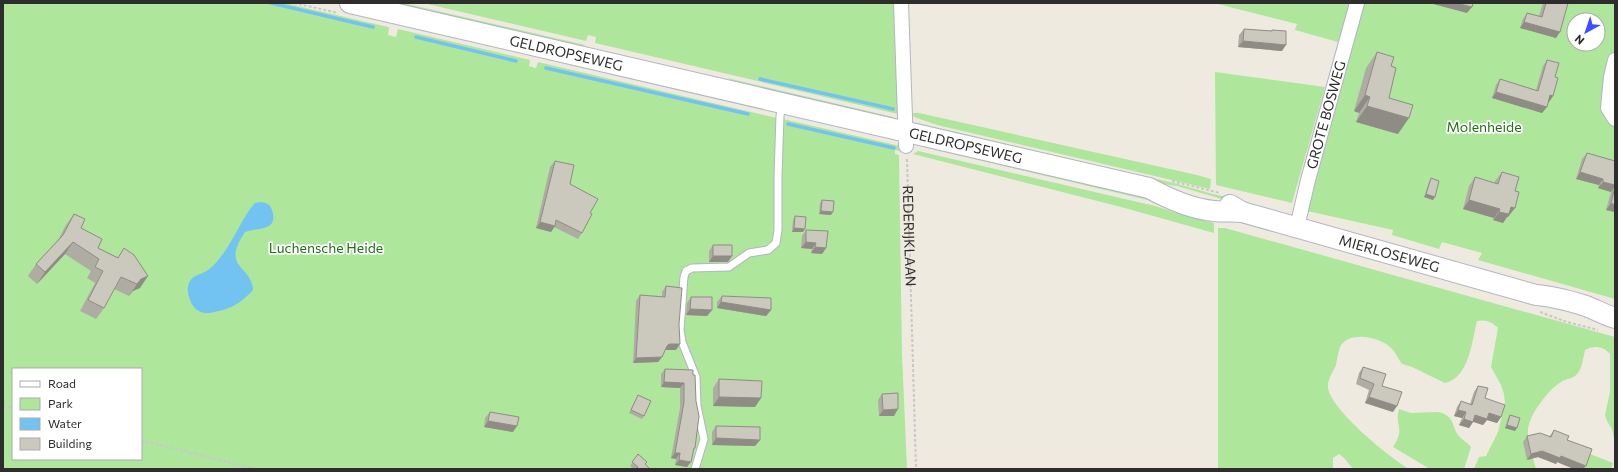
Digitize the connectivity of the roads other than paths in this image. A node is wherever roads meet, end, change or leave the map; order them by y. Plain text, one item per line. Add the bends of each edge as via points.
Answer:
1 (350, 3) edge
2 (901, 3) edge
3 (1357, 3) edge
4 (1615, 56) edge
5 (1615, 60) edge
6 (782, 103) junction
7 (1615, 119) edge
8 (906, 138) junction
9 (1214, 205) joint
10 (1297, 227) junction
11 (1609, 316) edge
12 (695, 469) edge

1 - 6 main road, GELDROPSEWEG
2 - 8 street
3 - 10 street, GROTE BOSWEG
4 - 5 street
5 - 7 street via 1608,108
6 - 8 main road, GELDROPSEWEG
6 - 12 lane via 776,243 768,250 749,253 729,267 692,268 686,271 684,277 680,330 682,342 696,376 697,406 704,439
8 - 9 main road, GELDROPSEWEG via 1148,188 1176,188
9 - 10 main road, MIERLOSEWEG
10 - 11 main road, MIERLOSEWEG via 1536,295 1550,296

